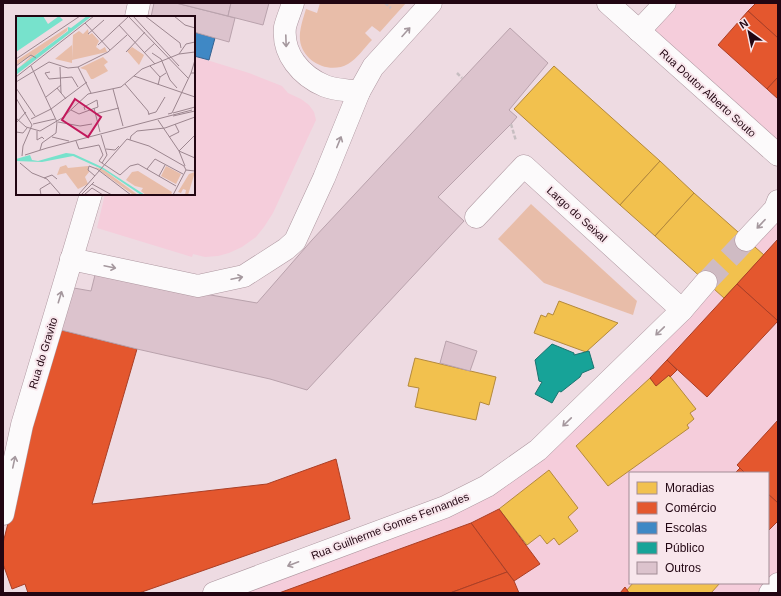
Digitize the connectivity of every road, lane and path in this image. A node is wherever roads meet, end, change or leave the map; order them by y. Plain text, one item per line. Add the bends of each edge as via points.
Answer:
1 (139, 3) edge
2 (293, 3) edge
3 (431, 3) edge
4 (608, 3) edge
5 (665, 3) edge
6 (136, 16) edge
7 (639, 31) junction
8 (457, 73) dead end
9 (462, 78) dead end
10 (359, 92) junction
11 (778, 155) edge
12 (91, 195) edge
13 (777, 206) edge
14 (476, 217) dead end
15 (746, 240) tunnel mouth
16 (72, 259) junction
17 (706, 282) tunnel mouth
18 (682, 310) junction
19 (3, 514) edge
20 (778, 584) edge
21 (214, 593) edge
22 (770, 593) edge

1 - 6 street
2 -> 10 street via 286,26 286,47 294,62 304,74 326,87
10 -> 3 street via 373,68
4 - 7 street, Rua Doutor Alberto Souto
5 - 7 street
7 - 11 street, Rua Doutor Alberto Souto
8 - 9 path
16 -> 10 street via 198,286 244,276 295,241
12 - 16 street, Rua do Gravito
13 -> 15 street
14 - 18 street, Largo do Seixal via 524,166
19 -> 16 street, Rua do Gravito via 22,425
17 - 18 street, Rua Guilherme Gomes Fernandes
18 -> 21 street, Rua Guilherme Gomes Fernandes via 538,450 487,486 445,507
20 - 22 street

